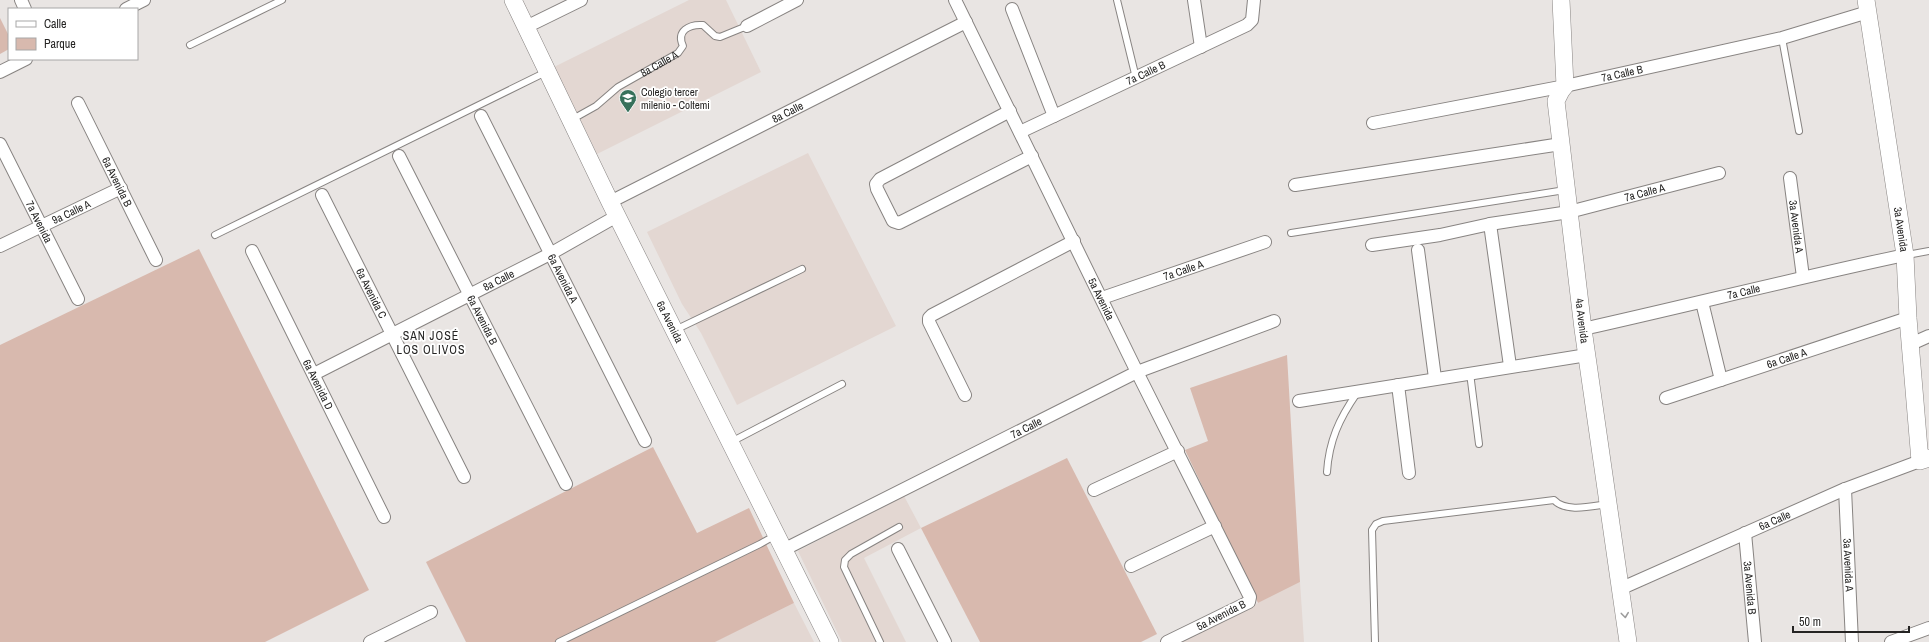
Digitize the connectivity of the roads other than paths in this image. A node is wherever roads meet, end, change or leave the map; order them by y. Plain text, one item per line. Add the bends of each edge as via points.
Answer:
1 (144, 0) edge
2 (282, 0) edge
3 (512, 0) edge
4 (581, 0) edge
5 (797, 0) edge
6 (955, 0) edge
7 (1117, 0) edge
8 (1194, 0) edge
9 (1254, 0) edge
10 (1561, 0) edge
11 (1867, 6) edge
12 (128, 8) edge
13 (1012, 8) dead end
14 (966, 22) junction
15 (747, 26) joint
16 (526, 27) junction
17 (1782, 38) junction
18 (190, 45) dead end
19 (1201, 47) junction
20 (24, 60) edge
21 (547, 71) junction
22 (0, 72) edge
23 (1136, 78) junction
24 (1566, 86) junction
25 (78, 103) dead end
26 (1010, 111) junction
27 (481, 116) dead end
28 (1054, 116) junction
29 (571, 120) junction
30 (1373, 123) dead end
31 (1799, 131) dead end
32 (1020, 132) junction
33 (0, 144) edge
34 (1561, 144) junction
35 (399, 156) dead end
36 (1032, 156) junction
37 (1719, 173) dead end
38 (1790, 178) dead end
39 (1295, 185) dead end
40 (121, 188) junction
41 (1567, 189) junction
42 (322, 195) dead end
43 (613, 209) junction
44 (1570, 212) junction
45 (1490, 224) junction
46 (41, 226) junction
47 (1291, 233) dead end
48 (215, 235) dead end
49 (1074, 241) junction
50 (1265, 242) dead end
51 (1372, 245) dead end
52 (0, 246) edge
53 (1418, 250) dead end
54 (1929, 251) edge
55 (252, 252) dead end
56 (550, 254) junction
57 (1905, 255) junction
58 (156, 260) dead end
59 (802, 269) dead end
60 (1803, 276) junction
61 (470, 294) junction
62 (1102, 298) junction
63 (78, 299) dead end
64 (1702, 302) junction
65 (1908, 318) junction
66 (1274, 321) dead end
67 (1583, 329) junction
68 (675, 330) junction
69 (391, 335) junction
70 (1929, 336) edge
71 (1911, 344) junction
72 (1587, 355) junction
73 (1510, 366) junction
74 (1137, 372) junction
75 (1470, 373) junction
76 (314, 374) junction
77 (1435, 378) junction
78 (1721, 380) junction
79 (842, 384) dead end
80 (1398, 385) junction
81 (1358, 392) junction
82 (965, 395) dead end
83 (1666, 398) dead end
84 (1298, 401) dead end
85 (646, 441) dead end
86 (731, 442) junction
87 (1479, 444) dead end
88 (1178, 451) junction
89 (1925, 460) edge
90 (1327, 472) dead end
91 (1409, 473) dead end
92 (464, 478) dead end
93 (566, 484) dead end
94 (1845, 489) junction
95 (1094, 490) dead end
96 (1609, 504) junction
97 (384, 517) dead end
98 (1215, 526) junction
99 (899, 527) dead end
100 (1746, 534) junction
101 (781, 541) junction
102 (898, 549) dead end
103 (1131, 566) dead end
104 (1622, 588) junction
105 (1250, 597) joint
106 (431, 612) dead end
107 (1929, 628) edge
108 (370, 642) edge
109 (559, 642) edge
110 (830, 642) edge
111 (880, 642) edge
112 (945, 642) edge
113 (1167, 642) edge
114 (1375, 642) edge
115 (1628, 642) edge
116 (1755, 642) edge
117 (1852, 642) edge
118 (1891, 642) edge

1 - 12 street
2 - 18 lane
3 - 16 street, 6a Avenida
4 - 16 street
5 - 15 street, 8a Calle A
6 - 14 street, 5a Avenida
7 - 23 lane
8 - 19 street
9 - 19 street, 7a Calle B via 1252,20 1247,25
10 - 24 street
11 - 17 street, 7a Calle B
11 - 57 street, 3a Avenida
13 - 28 street
14 - 26 street, 5a Avenida
14 - 43 street, 8a Calle
15 - 29 lane, 8a Calle A via 720,37 715,36 703,25 697,24 680,35 683,46 678,53 618,86 596,106
16 - 21 street, 6a Avenida
17 - 24 street, 7a Calle B
17 - 31 lane
19 - 23 street, 7a Calle B
20 - 22 street
21 - 29 street, 6a Avenida
21 - 48 lane
23 - 28 street, 7a Calle B
24 - 30 street, 7a Calle B
24 - 34 street, 4a Avenida via 1556,101
25 - 40 street, 6a Avenida B
26 - 32 street, 5a Avenida
26 - 36 street via 880,179 876,184 877,189 893,221 899,223
27 - 56 street, 6a Avenida A
28 - 32 street, 7a Calle B
29 - 43 street, 6a Avenida
32 - 36 street, 5a Avenida
33 - 46 street, 7a Avenida
34 - 39 street
34 - 41 street, 4a Avenida
35 - 61 street, 6a Avenida B
36 - 49 street, 5a Avenida
37 - 44 street, 7a Calle A
38 - 60 street, 3a Avenida A
40 - 46 street, 9a Calle A
40 - 58 street, 6a Avenida B
41 - 44 street, 4a Avenida
41 - 47 lane
42 - 69 street, 6a Avenida C
43 - 56 street, 8a Calle
43 - 68 street, 6a Avenida
44 - 45 street, 7a Calle A
44 - 67 street, 4a Avenida
45 - 51 street, 7a Calle A via 1440,235
45 - 73 street
46 - 52 street, 9a Calle A
46 - 63 street, 7a Avenida
49 - 62 street, 5a Avenida
49 - 82 street via 932,314 929,318
50 - 62 street, 7a Calle A
53 - 77 street
54 - 57 lane
55 - 76 street, 6a Avenida D
56 - 61 street, 8a Calle
56 - 85 street, 6a Avenida A
57 - 60 street, 7a Calle
57 - 65 street, 3a Avenida
59 - 68 lane
60 - 64 street, 7a Calle
61 - 69 street, 8a Calle
61 - 93 street, 6a Avenida B
62 - 74 street, 5a Avenida
64 - 67 street, 7a Calle
64 - 78 street
65 - 71 street, 3a Avenida
65 - 78 street, 6a Calle A
66 - 74 street, 7a Calle
67 - 72 street, 4a Avenida
68 - 86 street, 6a Avenida
69 - 76 street, 8a Calle
69 - 92 street, 6a Avenida C
70 - 71 street
71 - 89 street, 3a Avenida
72 - 73 street
72 - 96 street, 4a Avenida
73 - 75 street
74 - 88 street, 5a Avenida
74 - 101 street, 7a Calle
75 - 77 street
75 - 87 lane
76 - 97 street, 6a Avenida D
77 - 80 street
78 - 83 street, 6a Calle A
79 - 86 lane
80 - 81 street
80 - 91 street
81 - 84 street
81 - 90 lane via 1335,431 1328,452
86 - 101 street, 6a Avenida
88 - 95 street
88 - 98 street, 5a Avenida
89 - 94 street, 6a Calle
94 - 100 street, 6a Calle
94 - 117 street, 3a Avenida A
96 - 104 street, 4a Avenida
96 - 114 lane via 1567,507 1560,506 1554,500 1383,521 1376,524 1372,530
98 - 103 street
98 - 105 street, 5a Avenida
99 - 111 lane via 845,560 844,567
100 - 104 street, 6a Calle
100 - 116 street, 3a Avenida B
101 - 109 lane via 760,544
101 - 110 street, 6a Avenida
102 - 112 street
104 -> 115 street, 4a Avenida
105 - 113 street, 5a Avenida B via 1249,602
106 - 108 street
107 - 118 street

